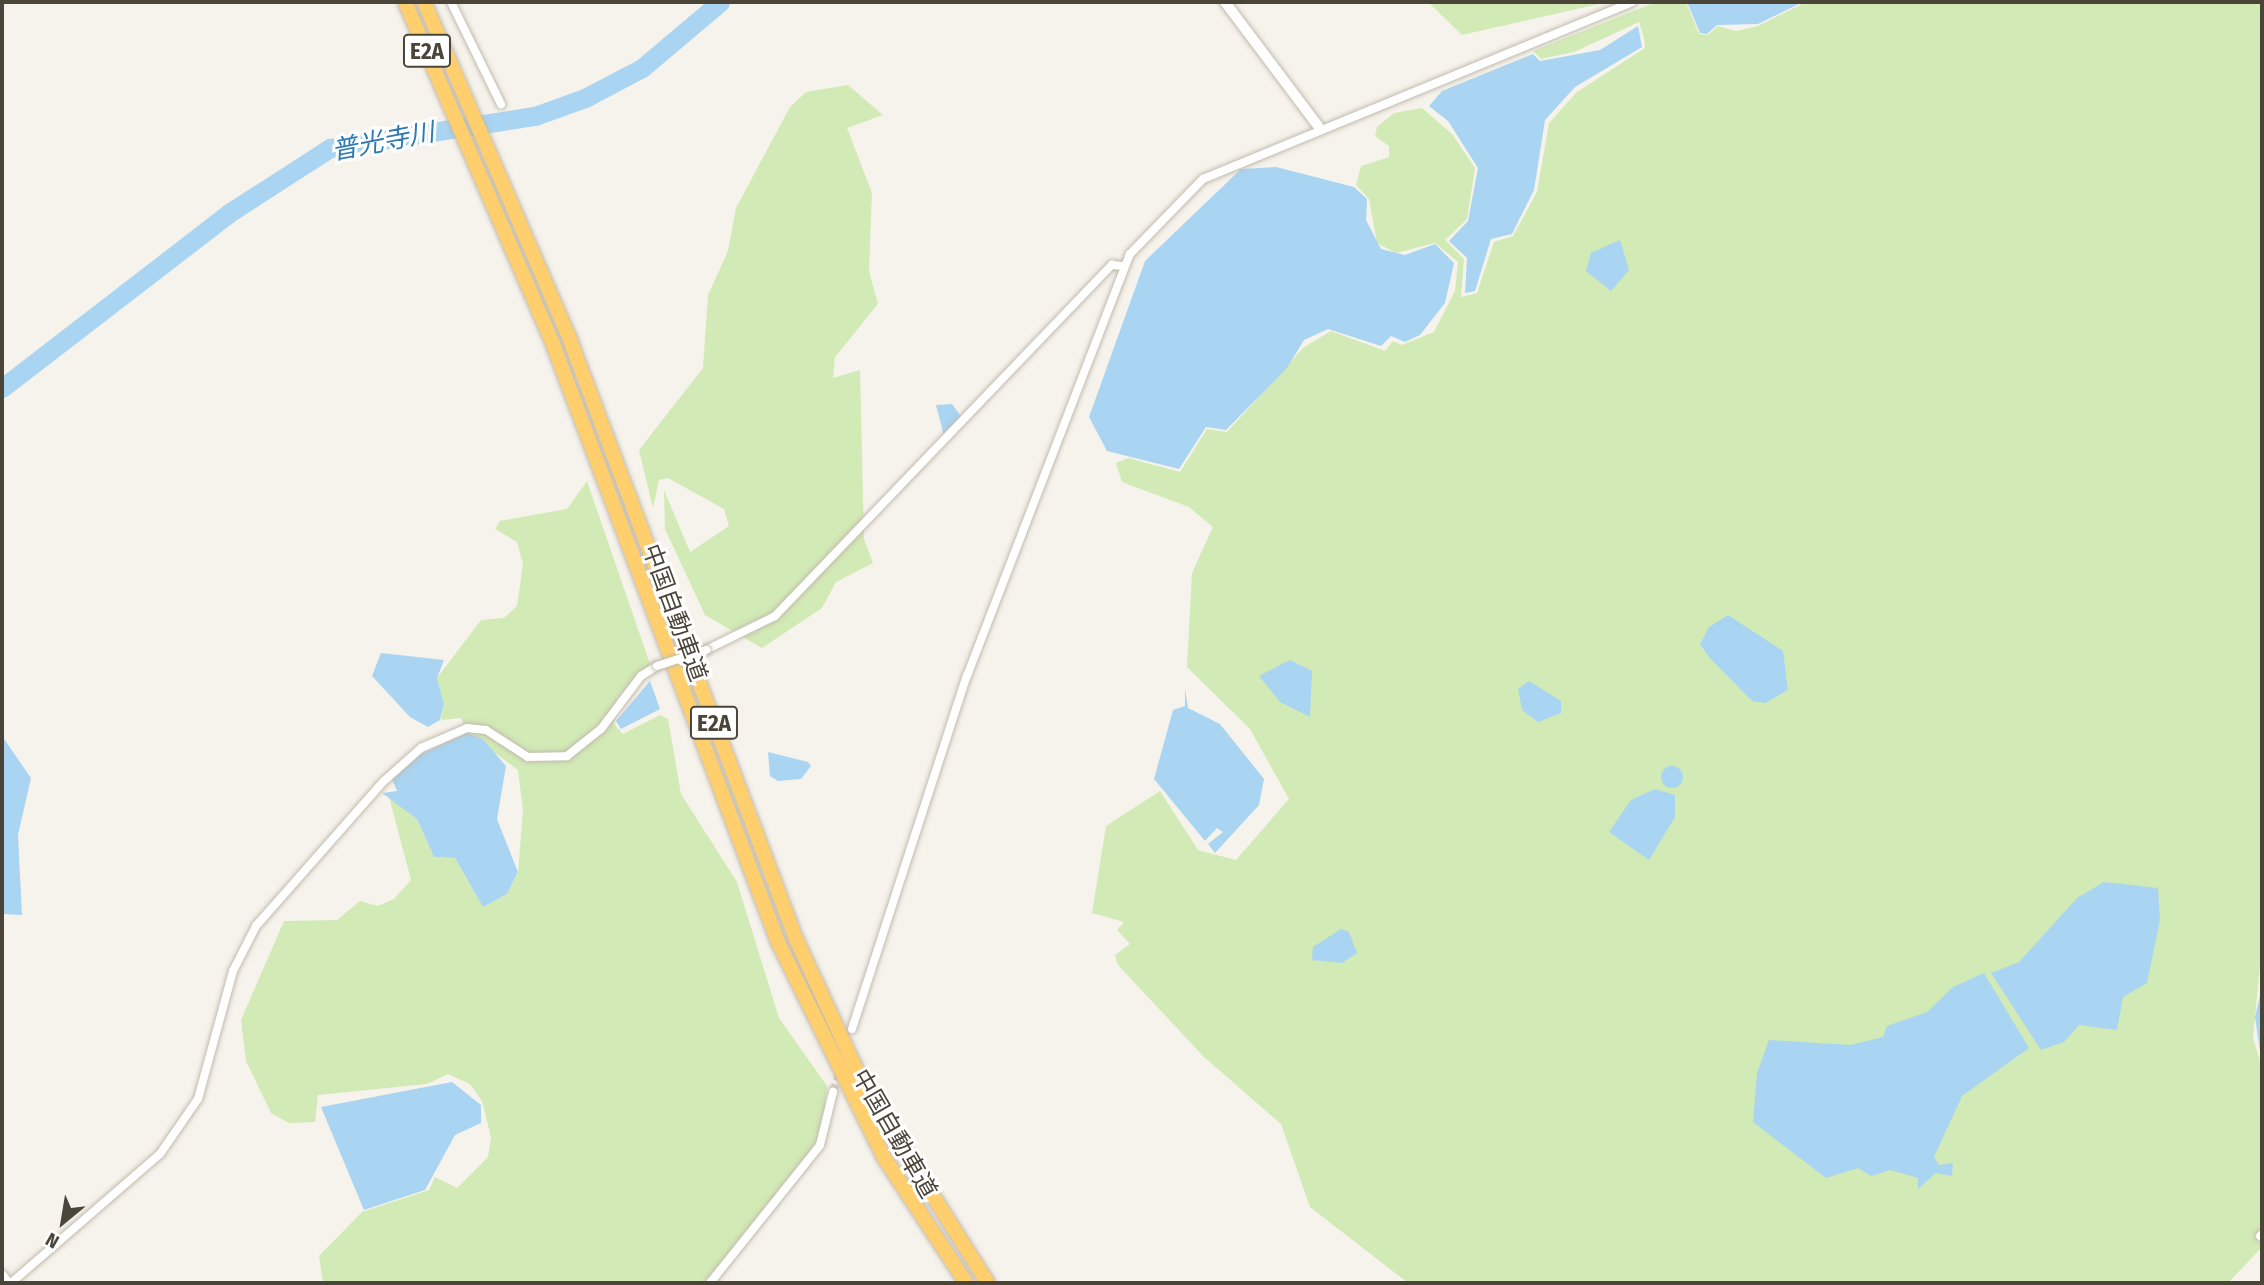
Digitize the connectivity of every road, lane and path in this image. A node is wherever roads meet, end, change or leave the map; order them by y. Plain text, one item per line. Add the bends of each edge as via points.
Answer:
1 (405, 2) edge
2 (424, 2) edge
3 (451, 2) edge
4 (1226, 2) edge
5 (1632, 2) edge
6 (501, 104) dead end
7 (1320, 127) junction
8 (1123, 266) junction
9 (852, 1029) dead end
10 (834, 1092) tunnel mouth
11 (2, 1274) edge
12 (10, 1283) edge
13 (710, 1283) edge
14 (966, 1283) edge
15 (989, 1283) edge

1 - 14 highway, 中国自動車道 / E2A via 592,442 778,942 879,1149
2 - 15 highway, 中国自動車道 / E2A via 605,429 801,951 895,1141
3 - 6 street
4 - 7 street
5 - 7 street
7 - 8 street via 1203,179
8 - 9 street via 967,676
8 - 12 street, bridge via 1112,265 775,616 706,650 657,666 567,757 528,757 486,730 467,728 421,748 384,780 256,926 233,971 198,1099 160,1154
10 - 13 street via 820,1145
11 - 12 street

